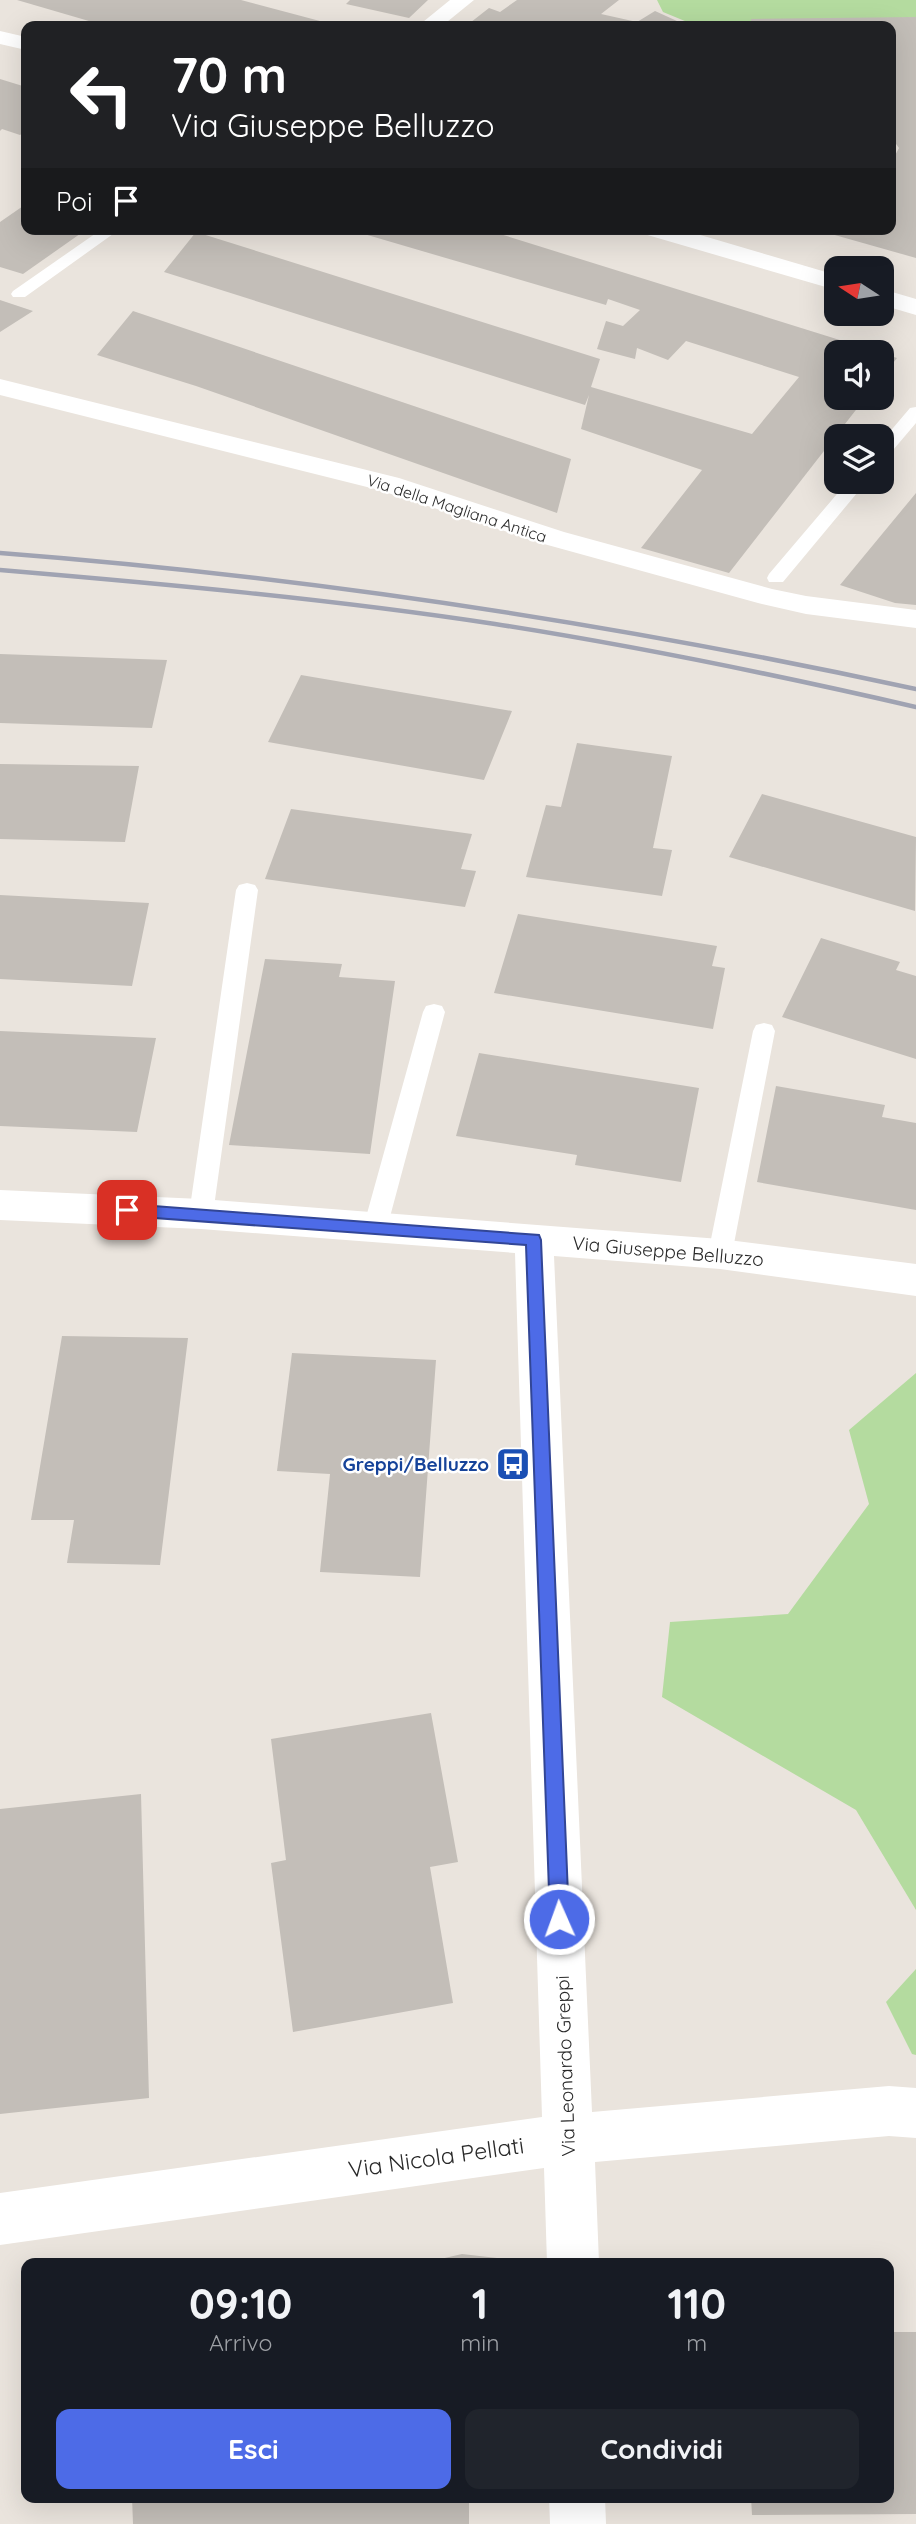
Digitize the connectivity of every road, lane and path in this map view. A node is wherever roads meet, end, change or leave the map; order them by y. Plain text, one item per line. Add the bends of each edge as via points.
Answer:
1 (463, 0) edge
2 (436, 21) edge
3 (0, 37) edge
4 (21, 43) edge
5 (103, 235) edge
6 (673, 235) edge
7 (824, 279) edge
8 (19, 294) dead end
9 (894, 301) edge
10 (916, 307) edge
11 (0, 387) edge
12 (916, 412) edge
13 (894, 438) edge
14 (847, 494) edge
15 (776, 578) dead end
16 (916, 619) edge
17 (247, 890) dead end
18 (434, 1012) dead end
19 (764, 1031) dead end
20 (0, 1205) edge
21 (201, 1214) junction
22 (375, 1228) junction
23 (534, 1240) junction
24 (720, 1254) junction
25 (916, 1280) edge
26 (916, 2113) edge
27 (568, 2139) junction
28 (0, 2219) edge
29 (573, 2258) edge
30 (578, 2503) edge
31 (578, 2524) edge

1 - 2 street
3 - 4 street
5 - 8 lane
6 - 7 street
9 - 10 street
11 - 16 street, Via della Magliana Antica via 389,484 554,538 768,597
12 - 13 lane
14 - 15 lane
17 - 21 lane
18 - 22 lane
19 - 24 lane
20 - 21 street, Via Giuseppe Belluzzo
21 - 22 street, Via Giuseppe Belluzzo
22 - 23 street, Via Giuseppe Belluzzo
23 - 24 street, Via Giuseppe Belluzzo
23 - 27 street, Via Leonardo Greppi
24 - 25 street, Via Giuseppe Belluzzo
26 - 27 street, Via Nicola Pellati via 889,2111
27 - 28 street, Via Nicola Pellati
27 - 29 street, Via Leonardo Greppi
30 - 31 street

